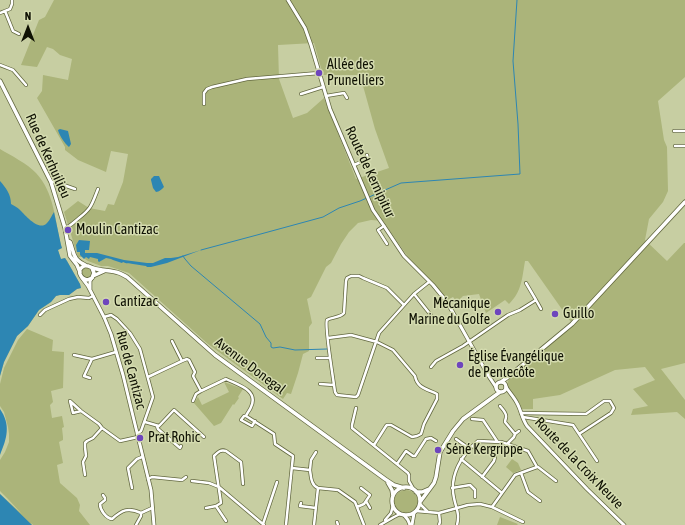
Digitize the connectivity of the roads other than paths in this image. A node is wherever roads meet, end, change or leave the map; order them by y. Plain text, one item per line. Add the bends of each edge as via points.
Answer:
1 (12, 0) edge
2 (288, 0) edge
3 (5, 11) junction
4 (0, 13) edge
5 (19, 34) dead end
6 (0, 65) edge
7 (319, 73) junction
8 (0, 82) edge
9 (26, 85) dead end
10 (323, 87) junction
11 (301, 94) dead end
12 (326, 96) junction
13 (347, 98) dead end
14 (204, 104) dead end
15 (685, 130) edge
16 (674, 131) dead end
17 (675, 146) dead end
18 (685, 146) edge
19 (367, 155) dead end
20 (354, 165) junction
21 (51, 182) junction
22 (75, 189) dead end
23 (98, 189) dead end
24 (685, 202) edge
25 (384, 226) junction
26 (66, 228) junction
27 (68, 241) junction
28 (387, 244) dead end
29 (87, 266) junction
30 (92, 268) junction
31 (104, 270) junction
32 (80, 273) junction
33 (93, 277) junction
34 (82, 278) junction
35 (429, 282) junction
36 (526, 283) dead end
37 (90, 289) junction
38 (414, 294) junction
39 (93, 296) junction
40 (536, 300) junction
41 (404, 305) junction
42 (541, 309) dead end
43 (40, 315) dead end
44 (104, 317) junction
45 (434, 319) dead end
46 (328, 338) junction
47 (172, 341) dead end
48 (375, 342) junction
49 (469, 342) junction
50 (116, 352) junction
51 (74, 355) dead end
52 (317, 358) dead end
53 (330, 358) junction
54 (92, 359) junction
55 (182, 361) junction
56 (431, 366) dead end
57 (148, 377) junction
58 (489, 377) junction
59 (508, 377) junction
60 (90, 378) dead end
61 (500, 382) junction
62 (320, 384) dead end
63 (334, 385) junction
64 (506, 386) junction
65 (496, 388) junction
66 (201, 391) junction
67 (502, 392) junction
68 (510, 394) junction
69 (493, 396) junction
70 (193, 401) dead end
71 (500, 406) dead end
72 (356, 408) dead end
73 (81, 411) junction
74 (522, 415) junction
75 (246, 416) junction
76 (472, 419) dead end
77 (255, 421) junction
78 (145, 422) junction
79 (157, 426) junction
80 (102, 428) junction
81 (519, 431) dead end
82 (515, 434) junction
83 (579, 434) junction
84 (137, 435) junction
85 (204, 437) dead end
86 (456, 439) dead end
87 (436, 441) dead end
88 (497, 441) junction
89 (507, 444) junction
90 (374, 445) junction
91 (181, 446) dead end
92 (470, 449) junction
93 (316, 452) dead end
94 (142, 457) junction
95 (495, 457) dead end
96 (461, 460) junction
97 (597, 461) dead end
98 (397, 464) junction
99 (537, 467) junction
100 (292, 468) junction
101 (310, 470) junction
102 (521, 473) junction
103 (85, 475) dead end
104 (186, 477) dead end
105 (482, 477) junction
106 (148, 479) junction
107 (385, 479) junction
108 (192, 481) dead end
109 (410, 481) junction
110 (556, 481) dead end
111 (277, 482) dead end
112 (243, 484) dead end
113 (219, 487) junction
114 (132, 488) dead end
115 (318, 488) junction
116 (361, 488) dead end
117 (405, 488) junction
118 (452, 488) junction
119 (430, 489) junction
120 (415, 491) junction
121 (502, 492) junction
122 (103, 495) dead end
123 (394, 496) junction
124 (475, 497) dead end
125 (366, 501) junction
126 (540, 501) dead end
127 (301, 503) dead end
128 (420, 503) junction
129 (393, 505) junction
130 (216, 506) junction
131 (357, 507) junction
132 (492, 507) junction
133 (152, 508) junction
134 (206, 508) dead end
135 (316, 508) junction
136 (370, 508) dead end
137 (456, 508) junction
138 (415, 512) junction
139 (141, 513) junction
140 (428, 513) junction
141 (439, 513) junction
142 (402, 515) junction
143 (226, 520) dead end
144 (384, 522) junction
145 (523, 522) dead end
146 (136, 525) edge
147 (154, 525) edge
148 (264, 525) edge
149 (286, 525) edge
150 (314, 525) edge
151 (364, 525) edge
152 (380, 525) edge
153 (411, 525) edge
154 (439, 525) edge
155 (457, 525) edge
156 (624, 525) edge

1 - 3 street via 10,9
2 - 7 street, Route de Kernipitur via 305,28
3 - 4 street
3 - 5 street via 13,31
6 - 9 street via 13,70
7 - 10 street, Route de Kernipitur
7 - 14 street via 247,79 212,87 204,93
8 - 21 main road, Rue de Kerhuilieu
10 - 11 street
10 - 12 street, Route de Kernipitur
12 - 13 street via 344,93
12 - 20 street, Route de Kernipitur
15 - 16 street
17 - 18 street
19 - 20 street via 368,159
20 - 25 street, Route de Kernipitur via 368,198
21 - 22 street
21 - 26 main road, Rue de Kerhuilieu
23 - 26 street via 90,208
24 - 59 main road via 572,324
25 - 28 street via 378,230
25 - 35 street, Route de Kernipitur via 404,256
26 - 27 main road, Rue de Kerhuilieu
27 - 29 main road, Rue de Kerhuilieu via 76,259
27 - 32 main road, Rue de Kerhuilieu via 70,256
29 - 30 main road
29 - 32 main road via 83,267
30 - 31 main road, Avenue Donegal
30 - 33 main road
31 - 33 main road
31 - 107 main road, Avenue Donegal via 127,277 215,355
32 - 34 main road
33 - 34 main road via 87,280
33 - 37 street
34 - 37 street, Rue de Cantizac
35 - 38 street
35 - 49 street, Route de Kernipitur via 447,302
36 - 40 street
37 - 39 street, Rue de Cantizac
38 - 41 street
38 - 45 street
39 - 43 street via 69,299
39 - 44 street, Rue de Cantizac
40 - 42 street
40 - 49 street via 508,315
41 - 46 street via 387,288 361,277 348,277 344,313 327,321
41 - 48 street via 379,333
44 - 50 street, Rue de Cantizac
44 - 57 street via 114,317 130,333 140,349
46 - 48 street via 351,335
46 - 53 street
47 - 55 street
48 - 63 street via 358,395 337,396
48 - 90 street via 393,350 415,376 416,382 437,394 437,397 420,435 412,437 387,425
49 - 56 street
49 - 58 street, Route de Kernipitur
50 - 54 street
50 - 84 street, Rue de Cantizac
51 - 54 street
52 - 53 street
53 - 63 street
54 - 60 street via 84,376
55 - 57 street
55 - 66 street via 189,360 195,372 193,376
57 - 78 street via 153,397
58 - 61 street
58 - 65 street, Route de Kernipitur
59 - 61 main road
59 - 64 main road
61 - 64 main road
61 - 65 main road
62 - 63 street
64 - 67 main road
64 - 68 street, Route de la Croix Neuve
65 - 67 main road
65 - 69 main road
66 - 70 street via 196,394
66 - 75 street via 226,379 247,390 251,393 252,406
67 - 68 street
67 - 69 main road
68 - 74 street, Route de la Croix Neuve via 517,402
69 - 119 main road via 463,419 453,431 440,452 435,480
71 - 82 street via 507,416 505,422
72 - 90 street via 352,428
73 - 73 street via 76,406 70,401 72,413
73 - 80 street
74 - 83 street via 571,424
74 - 83 street via 586,414 604,401 610,401 614,408 611,413
74 - 156 street, Route de la Croix Neuve via 532,432
75 - 77 street
75 - 77 street via 241,420 252,426
76 - 88 street via 483,420
77 - 100 street via 274,434 275,444 293,456
78 - 79 street
78 - 84 street
79 - 85 street via 174,410
79 - 91 street via 180,448
80 - 84 street via 120,442
80 - 103 street via 85,444
81 - 82 street
82 - 89 street
83 - 97 street
84 - 94 street, Rue de Cantizac
86 - 92 street
87 - 98 street via 426,439 415,456 406,451
88 - 89 street
88 - 92 street via 478,441
89 - 99 street via 528,451
90 - 98 street
92 - 96 street
93 - 101 street via 310,460
94 - 106 street, Rue de Cantizac
94 - 114 street via 128,468
95 - 105 street
96 - 105 street
96 - 118 street via 455,471
98 - 109 street via 409,474
99 - 102 street
99 - 110 street
100 - 101 street
100 - 149 street
101 - 115 street via 313,485
102 - 121 street via 515,475
102 - 126 street via 528,492
104 - 106 street via 182,480
105 - 121 street
106 - 133 street, Rue de Cantizac
107 - 117 main road, Avenue Donegal
107 - 123 main road, Avenue Donegal
108 - 113 street
109 - 117 street
109 - 120 street
111 - 148 street
112 - 113 street via 241,462 224,450 218,451 214,456
113 - 130 street via 221,503
113 - 148 street
115 - 131 street via 338,490 355,502
115 - 135 street
116 - 125 street via 370,496
117 - 120 main road
117 - 123 main road via 398,490
118 - 124 street via 470,485 475,490
118 - 137 street
119 - 120 main road
119 - 128 main road
120 - 128 main road
121 - 132 street
122 - 139 street via 105,500 100,504 100,508 109,518 112,519 121,511 127,510
123 - 129 main road
125 - 131 street
125 - 136 street
127 - 135 street via 300,506
128 - 138 main road
128 - 140 street
129 - 142 main road
129 - 144 street
130 - 134 street
130 - 143 street
131 - 151 street
132 - 137 street via 476,504
132 - 145 street
133 - 139 street
133 - 147 street, Rue de Cantizac
135 - 150 street
137 - 141 street
137 - 155 street via 459,517
138 - 140 street
138 - 142 main road
138 - 153 street
139 - 146 street
140 - 141 street
141 - 154 street
142 - 144 street
142 - 153 street
144 - 152 street

